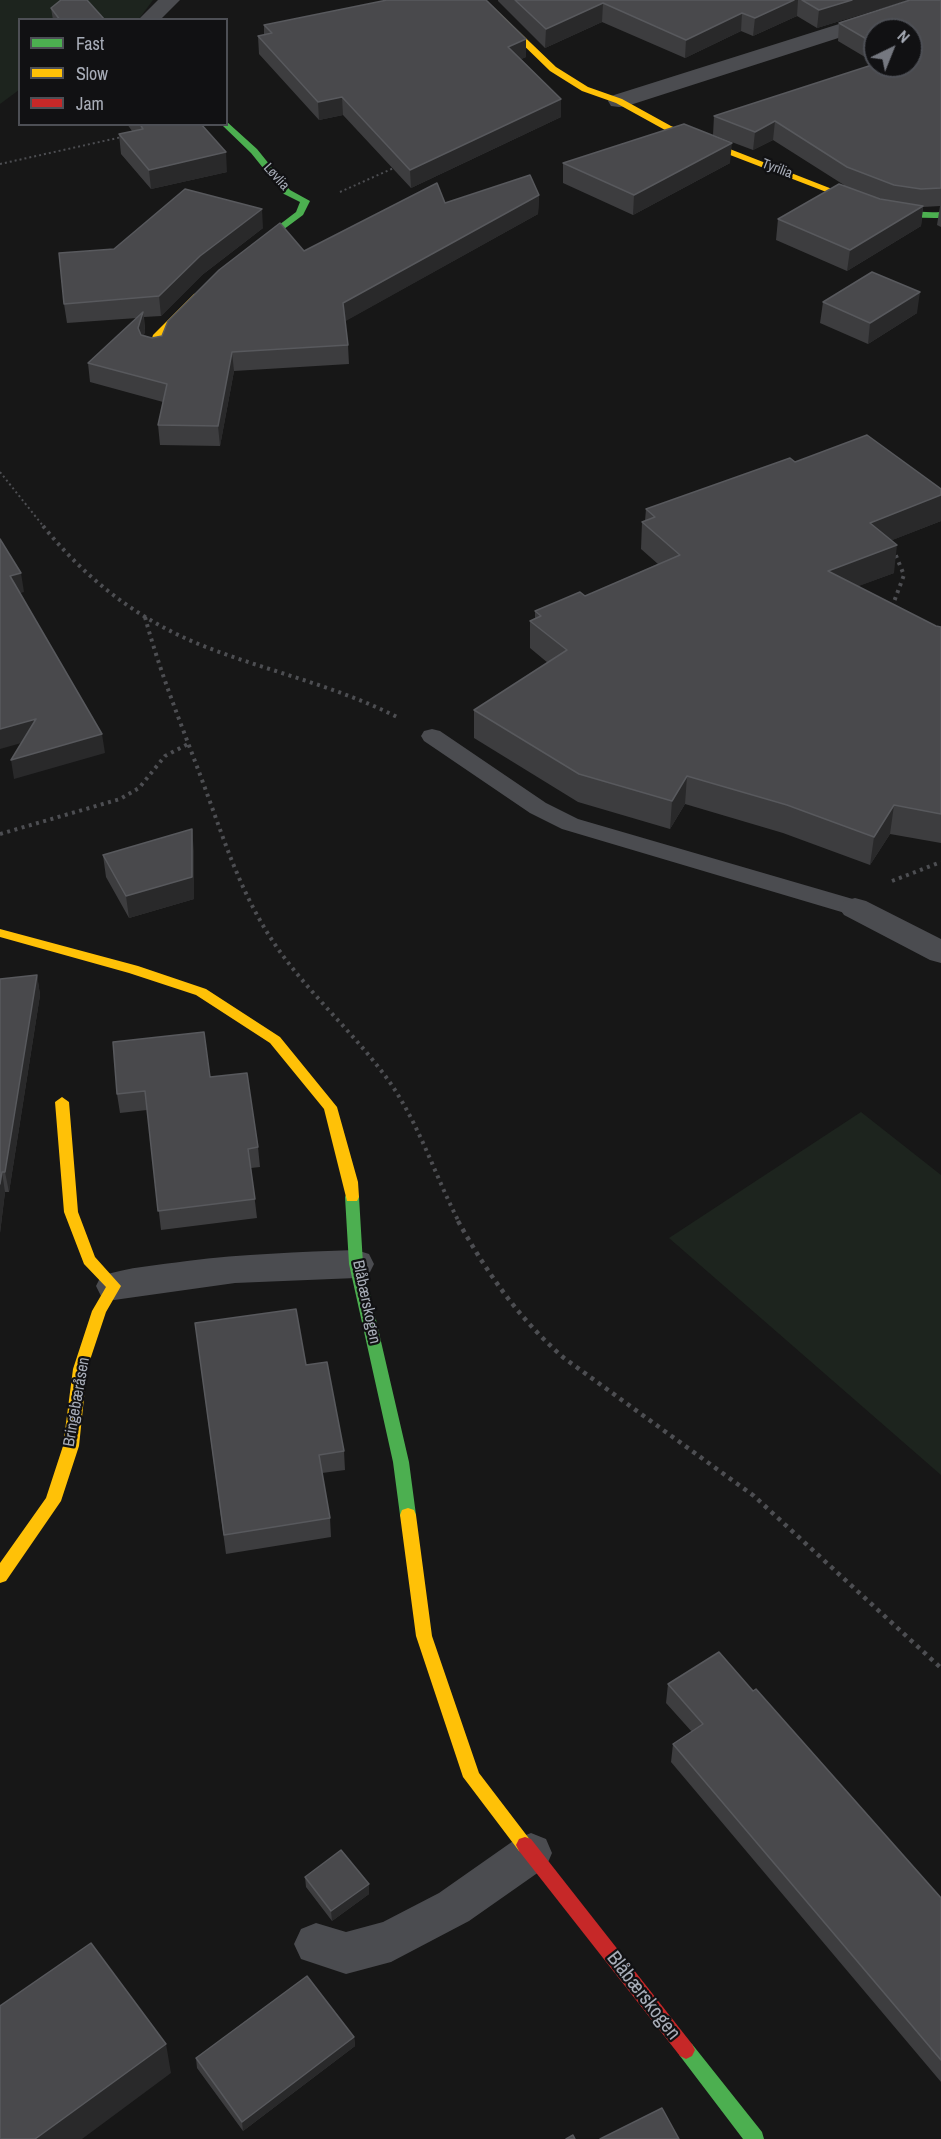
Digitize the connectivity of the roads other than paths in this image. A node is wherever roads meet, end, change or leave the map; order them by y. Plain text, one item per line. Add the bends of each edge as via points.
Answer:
1 (170, 0) edge
2 (481, 0) edge
3 (935, 0) edge
4 (150, 18) edge
5 (619, 101) junction
6 (228, 126) edge
7 (941, 215) edge
8 (237, 261) edge
9 (211, 282) edge
10 (154, 348) edge
11 (432, 736) road end
12 (855, 908) joint
13 (0, 933) edge
14 (941, 952) edge
15 (62, 1102) dead end
16 (356, 1264) junction
17 (114, 1286) junction
18 (0, 1576) edge
19 (531, 1853) junction
20 (316, 1944) dead end
21 (754, 2139) edge

1 - 4 street
2 - 5 street, Tyrilia via 553,69 585,89
3 - 5 street
5 - 7 street, Tyrilia via 668,128 886,212 918,217
6 - 8 street, Løvlia via 287,192 305,201 300,213
9 - 10 street via 156,337
11 - 12 lane via 538,808 570,824
12 - 14 street
13 - 16 street, Blåbærskogen via 201,992 275,1041 330,1107 351,1182
15 - 17 street via 71,1212 89,1260
16 - 17 street via 173,1275
16 - 19 street, Blåbærskogen via 401,1462 424,1636 472,1777
17 - 18 street, Bringebæråsen via 99,1311 80,1369 71,1446 53,1501
19 - 20 street via 454,1907 391,1941 346,1953
19 - 21 street, Blåbærskogen

